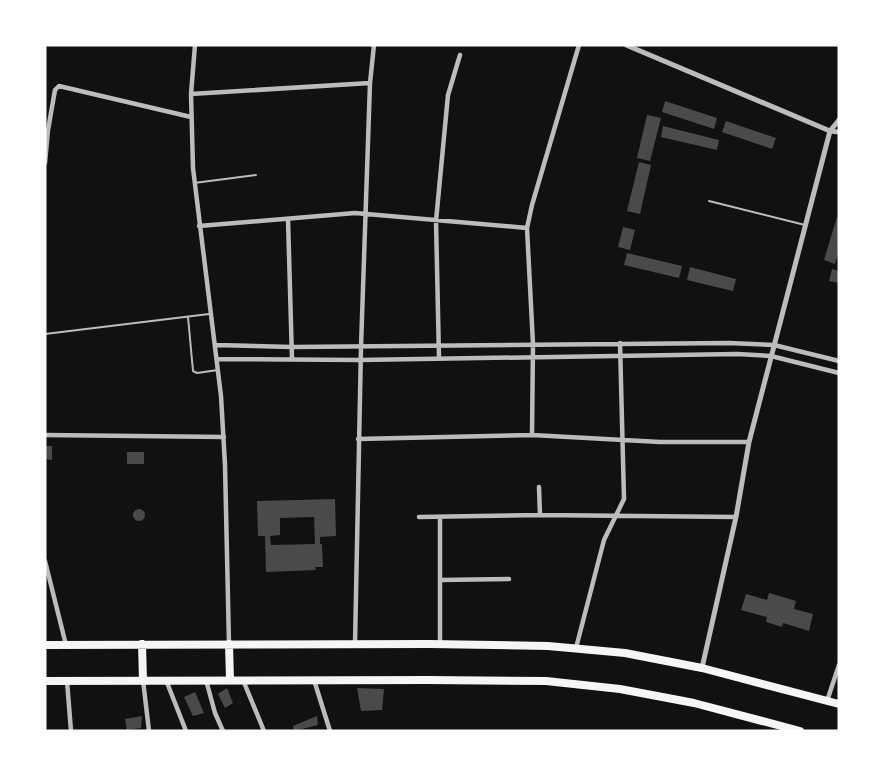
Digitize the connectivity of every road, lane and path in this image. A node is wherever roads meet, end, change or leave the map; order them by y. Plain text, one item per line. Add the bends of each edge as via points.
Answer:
1 (195, 45) edge
2 (374, 45) edge
3 (579, 45) edge
4 (626, 45) edge
5 (460, 55) dead end
6 (370, 83) junction
7 (191, 94) junction
8 (191, 117) junction
9 (839, 120) edge
10 (830, 131) junction
11 (839, 132) edge
12 (45, 163) edge
13 (256, 175) dead end
14 (194, 183) junction
15 (709, 201) dead end
16 (365, 214) junction
17 (288, 219) junction
18 (436, 221) junction
19 (805, 225) junction
20 (199, 226) junction
21 (527, 228) junction
22 (212, 314) junction
23 (188, 317) junction
24 (45, 334) edge
25 (620, 343) junction
26 (533, 344) junction
27 (216, 345) junction
28 (439, 345) junction
29 (774, 345) junction
30 (292, 347) junction
31 (361, 347) junction
32 (621, 355) junction
33 (771, 356) junction
34 (533, 357) junction
35 (439, 358) junction
36 (217, 359) junction
37 (292, 359) junction
38 (360, 360) junction
39 (839, 361) edge
40 (218, 370) junction
41 (839, 374) edge
42 (45, 435) edge
43 (532, 435) junction
44 (224, 437) junction
45 (358, 439) junction
46 (621, 439) junction
47 (749, 442) junction
48 (539, 487) dead end
49 (540, 515) junction
50 (615, 515) junction
51 (419, 517) dead end
52 (440, 517) junction
53 (736, 517) junction
54 (45, 561) edge
55 (509, 579) dead end
56 (440, 580) junction
57 (142, 644) junction
58 (229, 644) junction
59 (355, 644) junction
60 (440, 644) junction
61 (45, 645) edge
62 (66, 645) junction
63 (576, 648) junction
64 (839, 665) edge
65 (702, 668) junction
66 (143, 680) junction
67 (166, 680) junction
68 (206, 680) junction
69 (230, 680) junction
70 (243, 680) junction
71 (314, 680) junction
72 (45, 681) edge
73 (67, 681) junction
74 (827, 701) junction
75 (839, 704) edge
76 (330, 730) edge
77 (71, 731) edge
78 (149, 731) edge
79 (186, 731) edge
80 (223, 731) edge
81 (264, 731) edge
82 (322, 731) edge
83 (800, 731) edge

1 - 7 street
2 - 6 street
3 - 21 street
4 - 10 street
5 - 18 street via 448,95
6 - 7 street
6 - 16 street
7 - 8 street
8 - 12 street via 58,86
8 - 14 street
9 - 10 street
10 - 11 street
10 - 19 street
13 - 14 lane
14 - 20 street
15 - 19 lane
16 - 17 street
16 - 18 street
16 - 31 street
17 - 20 street
17 - 30 street
18 - 21 street
18 - 28 street
19 - 29 street
20 - 22 street
21 - 26 street
22 - 23 lane
22 - 27 street
23 - 24 lane
23 - 40 lane via 193,371 197,374
25 - 26 street
25 - 29 street
25 - 32 street
26 - 28 street
26 - 34 street
27 - 30 street
27 - 36 street
28 - 31 street
28 - 35 street
29 - 33 street
29 - 39 street
30 - 31 street
30 - 37 street
31 - 38 street
32 - 33 street
32 - 34 street
32 - 46 street
33 - 41 street
33 - 47 street
34 - 35 street
34 - 43 street
35 - 38 street
36 - 37 street
36 - 40 street
37 - 38 street
38 - 45 street
40 - 44 street
42 - 44 street
43 - 45 street
43 - 46 street
44 - 58 street
45 - 59 street
46 - 47 street
46 - 50 street via 624,499
47 - 53 street
48 - 49 street
49 - 50 street
49 - 52 street
50 - 53 street
50 - 63 street via 604,540
51 - 52 street
52 - 56 street
53 - 65 street
54 - 62 street
55 - 56 street
56 - 60 street
57 - 58 highway
57 - 62 highway
57 - 66 highway
58 - 59 highway
58 - 69 highway
59 - 60 highway
60 - 63 highway
61 - 62 highway
63 - 65 highway
64 - 74 street
65 - 74 highway
66 - 67 highway
66 - 73 highway
66 - 78 street
67 - 68 highway
67 - 79 street
68 - 69 highway
68 - 80 street
69 - 70 highway
70 - 71 highway
70 - 81 street
71 - 76 street
71 - 83 highway via 546,681 694,703
72 - 73 highway
73 - 77 street
74 - 75 highway
76 - 82 street

